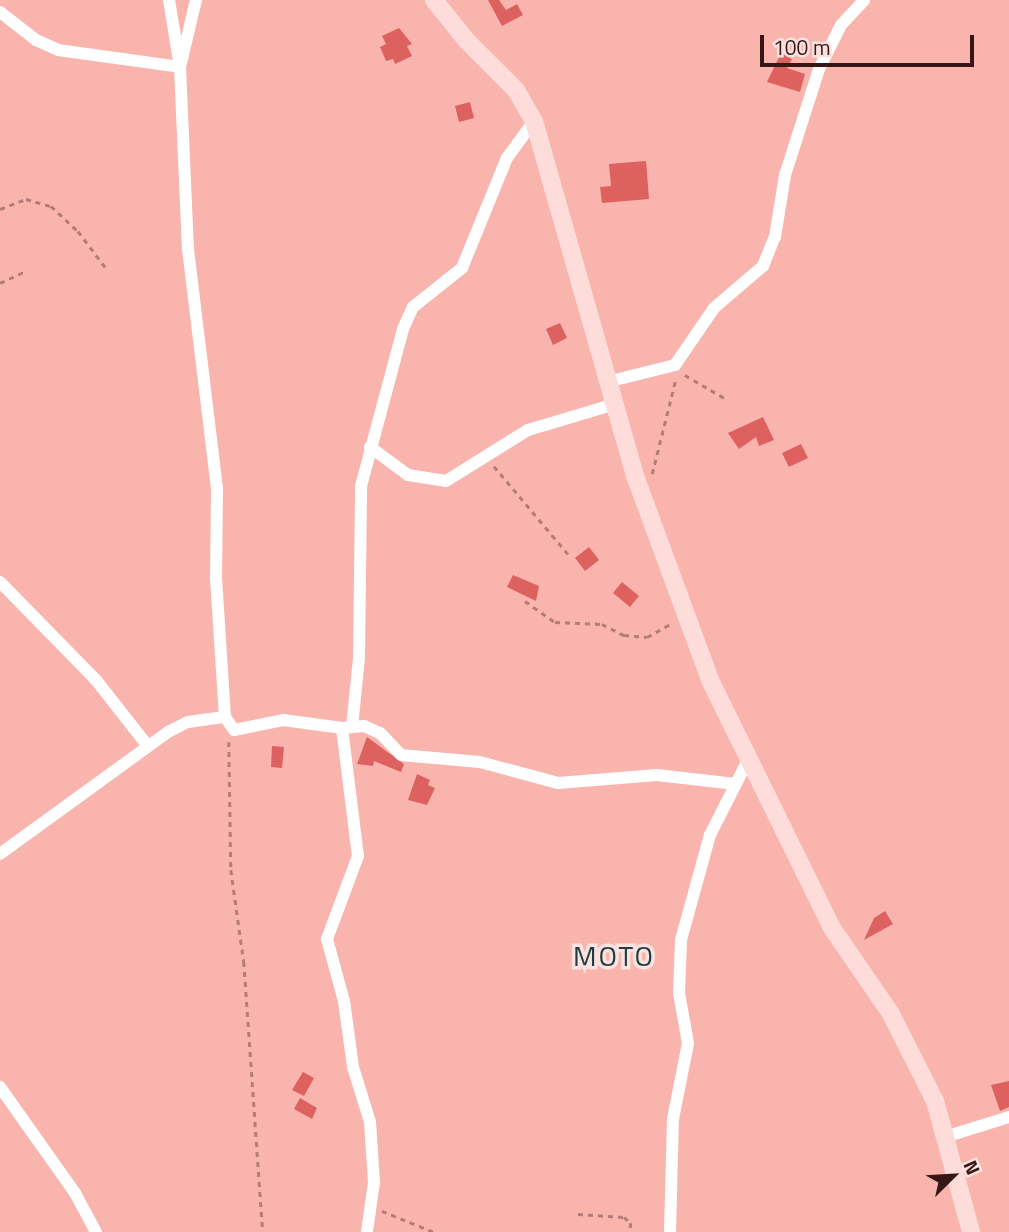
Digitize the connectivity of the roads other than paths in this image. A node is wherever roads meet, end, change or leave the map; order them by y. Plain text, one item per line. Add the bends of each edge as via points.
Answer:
1 (169, 0) edge
2 (197, 0) edge
3 (434, 0) edge
4 (864, 0) edge
5 (0, 12) edge
6 (180, 67) junction
7 (534, 121) junction
8 (611, 381) junction
9 (615, 404) junction
10 (370, 447) junction
11 (0, 582) edge
12 (227, 723) junction
13 (347, 728) junction
14 (147, 745) junction
15 (748, 760) junction
16 (735, 784) junction
17 (0, 854) edge
18 (0, 1087) edge
19 (1009, 1117) edge
20 (947, 1136) junction
21 (96, 1232) edge
22 (367, 1232) edge
23 (670, 1232) edge
24 (971, 1232) edge

1 - 6 street
2 - 6 street
3 - 7 street via 516,90
4 - 8 street via 841,25 819,69 787,168 775,237 762,265 713,308 675,365
5 - 6 street via 36,40 58,50
6 - 12 street via 188,249 217,488
7 - 8 street
7 - 10 street via 507,158 462,268 409,313
8 - 9 street
9 - 10 street via 528,430 457,478 434,482 408,475
9 - 15 street via 652,530
10 - 13 street via 361,486 359,658
11 - 14 street via 96,680
12 - 13 street via 244,730 283,720
12 - 14 street via 188,722
13 - 16 street via 374,729 401,755 480,762 558,783 665,775
13 - 22 street via 358,856 327,939 344,1001 353,1068 370,1122 373,1208
14 - 17 street
15 - 16 street
15 - 20 street via 832,928 891,1014 935,1101
16 - 23 street via 706,847 681,940 679,993 688,1044 673,1119
18 - 21 street via 75,1193
19 - 20 street
20 - 24 street

